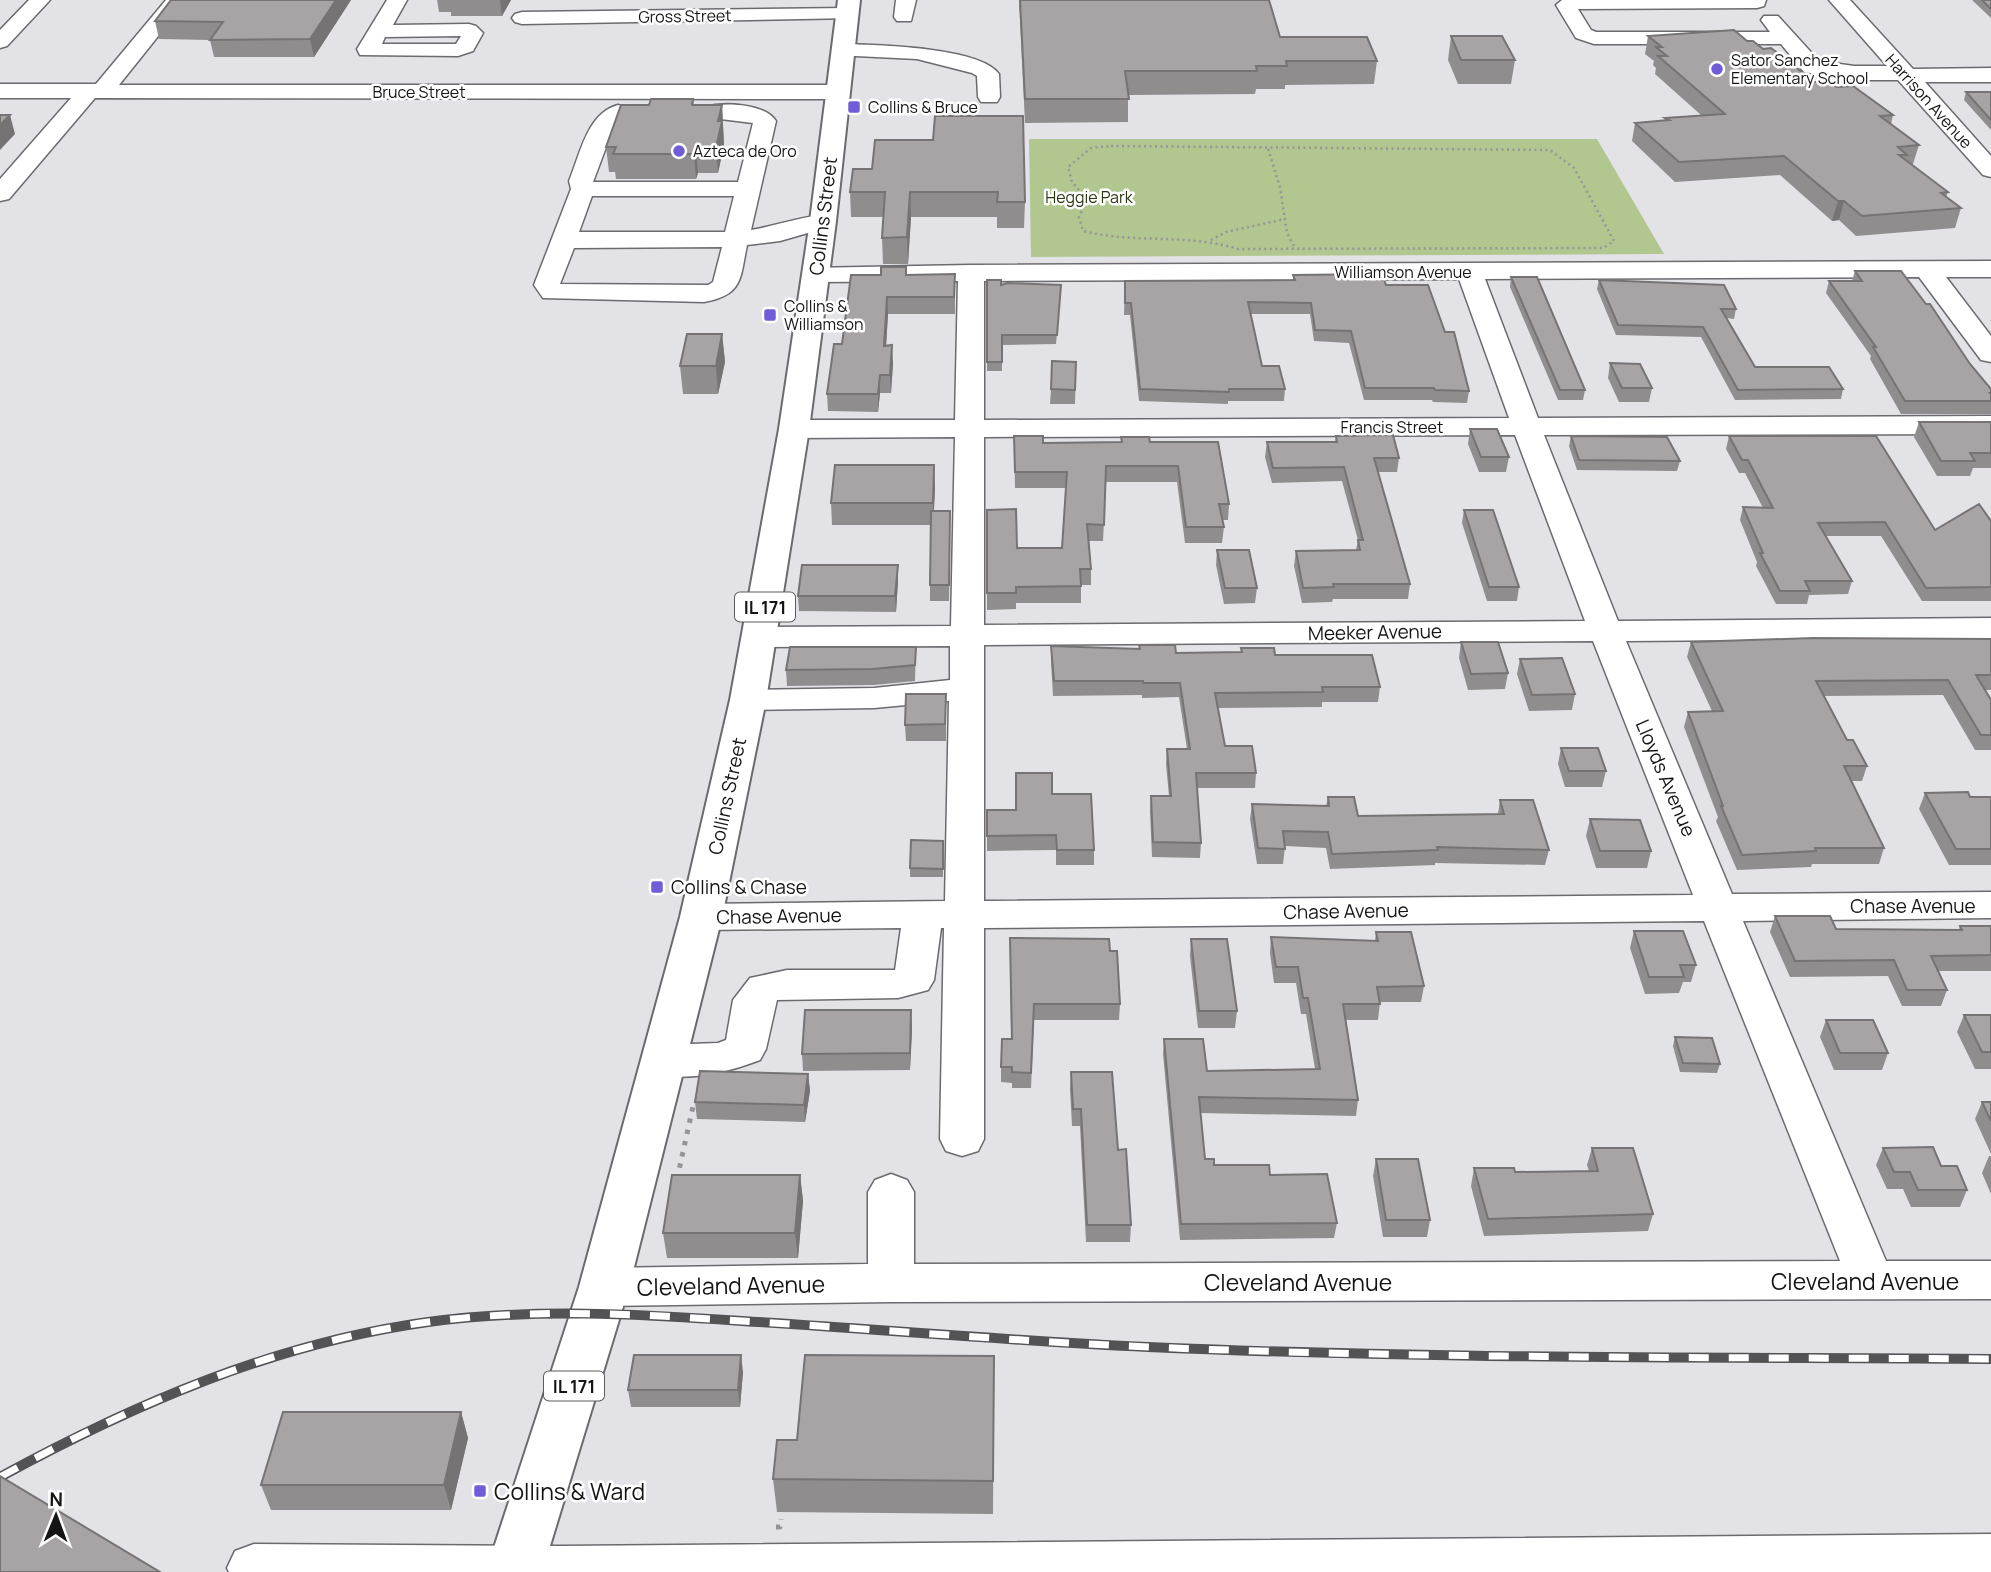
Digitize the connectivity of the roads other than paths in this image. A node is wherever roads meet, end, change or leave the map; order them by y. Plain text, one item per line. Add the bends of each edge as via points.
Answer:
1 (40, 0) edge
2 (177, 0) edge
3 (397, 0) edge
4 (1839, 0) edge
5 (1756, 1) edge
6 (848, 7) edge
7 (565, 9) edge
8 (522, 18) dead end
9 (1574, 19) junction
10 (1771, 19) junction
11 (379, 30) junction
12 (1786, 38) junction
13 (0, 42) edge
14 (368, 50) junction
15 (843, 50) junction
16 (1905, 75) junction
17 (1991, 75) edge
18 (0, 91) edge
19 (96, 91) junction
20 (343, 92) junction
21 (838, 92) junction
22 (989, 97) dead end
23 (621, 102) junction
24 (42, 113) dead end
25 (70, 113) junction
26 (1991, 170) edge
27 (583, 189) junction
28 (748, 189) junction
29 (0, 194) edge
30 (823, 221) junction
31 (738, 239) junction
32 (565, 240) junction
33 (817, 267) junction
34 (1926, 269) junction
35 (1991, 269) edge
36 (1469, 271) junction
37 (971, 273) junction
38 (1991, 354) edge
39 (1991, 425) edge
40 (1525, 426) junction
41 (794, 429) junction
42 (969, 431) junction
43 (1991, 628) edge
44 (1604, 629) junction
45 (760, 637) junction
46 (967, 637) junction
47 (966, 690) junction
48 (748, 700) junction
49 (1991, 905) edge
50 (1719, 907) junction
51 (923, 915) junction
52 (964, 915) junction
53 (701, 917) junction
54 (663, 1061) junction
55 (962, 1139) dead end
56 (891, 1192) dead end
57 (1991, 1280) edge
58 (1871, 1281) junction
59 (891, 1283) junction
60 (604, 1287) junction
61 (1991, 1558) edge
62 (1682, 1567) edge
63 (254, 1568) dead end
64 (1001, 1570) edge
65 (514, 1571) edge

1 - 13 street
2 - 19 street
3 - 11 street
4 - 16 street, Harrison Avenue
5 - 9 street via 1582,2 1566,5
5 - 10 street
6 - 7 street, Gross Street
6 - 15 main road, Collins Street / IL 171
7 - 8 street, Gross Street
9 - 10 street
9 - 12 street via 1583,34 1594,38
10 - 12 street
11 - 14 street
11 - 14 street via 473,33 466,47 458,50
12 - 16 street via 1812,67
14 - 20 street
15 - 21 main road, Collins Street / IL 171
15 - 22 street via 917,53 980,68 988,74
16 - 17 street
16 - 26 street, Harrison Avenue
18 - 19 street, Bruce Street
19 - 20 street, Bruce Street
19 - 25 street
20 - 23 street, Bruce Street
21 - 23 street, Bruce Street
21 - 30 main road, Collins Street / IL 171
23 - 27 street via 604,122
23 - 28 street via 756,115 765,121
24 - 25 street
25 - 29 street
27 - 28 street
27 - 32 street
28 - 31 street
30 - 31 street
30 - 33 main road, Collins Street / IL 171
31 - 32 street
31 - 32 street via 725,286 704,294 552,292 547,285
31 - 33 street, Williamson Avenue via 791,251
33 - 37 street, Williamson Avenue
33 - 41 main road, Collins Street / IL 171
34 - 35 street, Williamson Avenue
34 - 36 street, Williamson Avenue
34 - 38 street
36 - 37 street, Williamson Avenue
36 - 40 street, Lloyds Avenue
37 - 42 street
39 - 40 street, Francis Street
40 - 42 street, Francis Street
40 - 44 street, Lloyds Avenue
41 - 42 street, Francis Street
41 - 45 main road, Collins Street / IL 171
42 - 46 street
43 - 44 street, Meeker Avenue
44 - 46 street, Meeker Avenue
44 - 50 street, Lloyds Avenue
45 - 46 street, Meeker Avenue
45 - 48 main road, Collins Street / IL 171
46 - 47 street
47 - 48 street via 874,698
47 - 52 street
48 - 53 main road, Collins Street / IL 171
49 - 50 street, Chase Avenue
50 - 52 street, Chase Avenue
50 - 58 street, Lloyds Avenue
51 - 52 street, Chase Avenue
51 - 53 street, Chase Avenue
51 - 54 street via 914,980 764,988 754,1000 745,1049 722,1058
52 - 55 street
53 - 54 main road, Collins Street / IL 171
54 - 60 main road, Collins Street / IL 171
56 - 59 street
57 - 58 street, Cleveland Avenue
58 - 59 street, Cleveland Avenue
59 - 60 street, Cleveland Avenue
60 - 65 main road, Collins Street / IL 171
61 - 62 street
62 - 64 street
63 - 65 street
64 - 65 street

